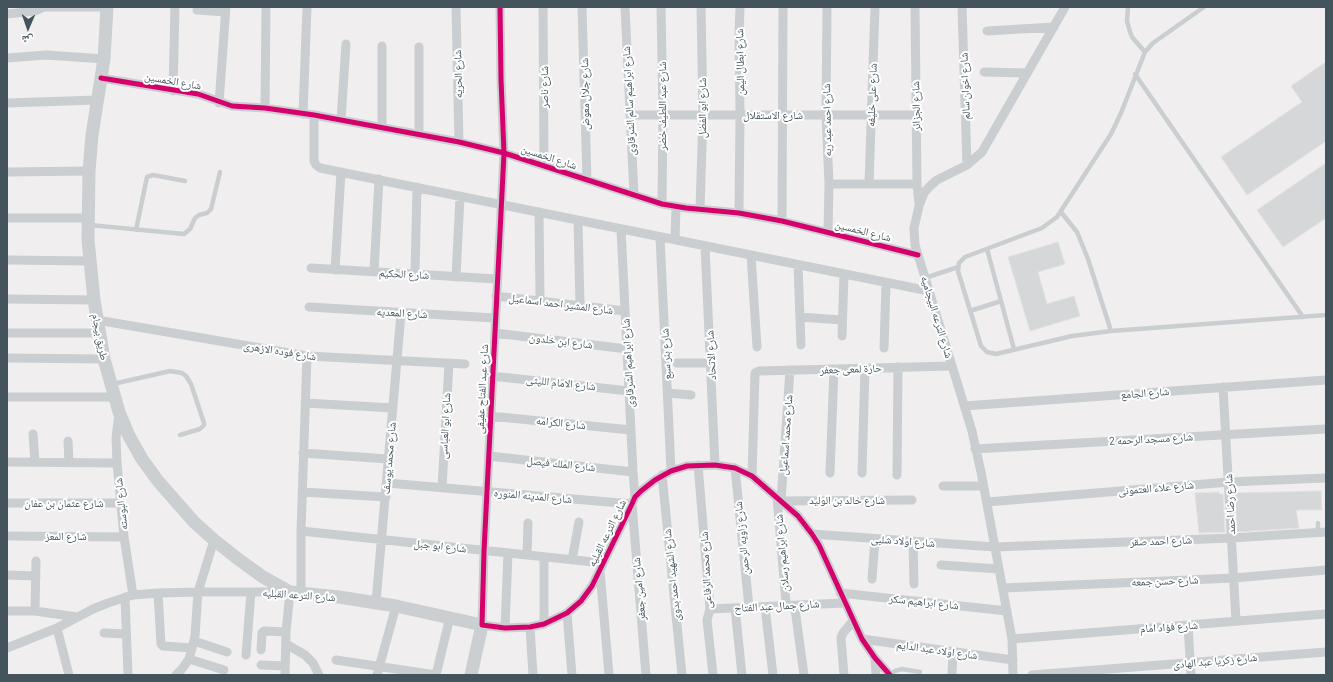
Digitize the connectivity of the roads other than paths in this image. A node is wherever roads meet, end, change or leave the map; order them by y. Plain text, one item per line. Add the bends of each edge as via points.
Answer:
1 (107, 7) edge
2 (175, 7) edge
3 (266, 7) edge
4 (307, 7) edge
5 (456, 7) edge
6 (500, 7) edge
7 (543, 7) edge
8 (582, 7) edge
9 (625, 7) edge
10 (661, 7) edge
11 (701, 7) edge
12 (740, 7) edge
13 (783, 7) edge
14 (827, 7) edge
15 (875, 7) edge
16 (915, 7) edge
17 (962, 7) edge
18 (1066, 7) edge
19 (1128, 7) edge
20 (1204, 7) edge
21 (197, 10) dead end
22 (226, 10) edge
23 (7, 14) edge
24 (1054, 27) junction
25 (987, 31) dead end
26 (346, 44) dead end
27 (382, 46) dead end
28 (419, 46) dead end
29 (1145, 52) junction
30 (7, 58) edge
31 (104, 59) junction
32 (984, 72) dead end
33 (1027, 73) junction
34 (1135, 74) junction
35 (101, 78) junction
36 (173, 91) junction
37 (97, 100) junction
38 (219, 102) junction
39 (7, 103) edge
40 (265, 108) junction
41 (303, 114) junction
42 (314, 115) junction
43 (630, 115) junction
44 (663, 115) junction
45 (703, 115) junction
46 (740, 115) junction
47 (783, 115) junction
48 (826, 115) junction
49 (871, 115) junction
50 (916, 115) junction
51 (341, 120) junction
52 (382, 128) junction
53 (419, 134) junction
54 (459, 142) junction
55 (504, 153) junction
56 (967, 165) junction
57 (544, 166) junction
58 (89, 171) junction
59 (7, 172) edge
60 (220, 172) dead end
61 (341, 172) junction
62 (379, 180) junction
63 (587, 180) junction
64 (184, 181) dead end
65 (829, 184) junction
66 (869, 184) junction
67 (917, 184) junction
68 (417, 187) junction
69 (634, 195) junction
70 (460, 196) junction
71 (501, 204) junction
72 (662, 204) junction
73 (919, 206) junction
74 (676, 207) junction
75 (700, 209) junction
76 (539, 212) junction
77 (1061, 212) junction
78 (739, 213) junction
79 (7, 218) edge
80 (578, 220) junction
81 (782, 221) junction
82 (88, 222) junction
83 (621, 229) junction
84 (136, 230) junction
85 (828, 233) junction
86 (660, 237) junction
87 (675, 240) junction
88 (705, 246) junction
89 (987, 249) junction
90 (751, 255) junction
91 (918, 255) junction
92 (7, 260) edge
93 (90, 261) junction
94 (798, 265) junction
95 (958, 267) junction
96 (311, 268) dead end
97 (335, 270) junction
98 (374, 272) junction
99 (415, 274) junction
100 (844, 274) junction
101 (456, 277) junction
102 (925, 278) junction
103 (497, 279) junction
104 (886, 283) junction
105 (928, 291) junction
106 (496, 296) junction
107 (7, 299) edge
108 (94, 300) junction
109 (540, 301) junction
110 (1001, 301) junction
111 (580, 306) junction
112 (309, 307) dead end
113 (625, 311) junction
114 (970, 311) junction
115 (401, 313) junction
116 (1326, 315) edge
117 (1303, 316) junction
118 (800, 317) junction
119 (495, 318) junction
120 (842, 320) junction
121 (98, 326) junction
122 (1111, 331) junction
123 (7, 333) edge
124 (495, 333) junction
125 (842, 336) dead end
126 (801, 345) dead end
127 (757, 347) dead end
128 (884, 348) dead end
129 (627, 349) junction
130 (1014, 349) junction
131 (307, 356) junction
132 (7, 358) edge
133 (104, 359) junction
134 (397, 361) junction
135 (449, 363) junction
136 (677, 363) dead end
137 (711, 363) junction
138 (465, 364) dead end
139 (951, 366) junction
140 (898, 367) junction
141 (865, 368) junction
142 (834, 369) junction
143 (790, 370) junction
144 (492, 376) junction
145 (1326, 380) edge
146 (1223, 387) junction
147 (629, 390) junction
148 (112, 391) junction
149 (668, 393) junction
150 (691, 395) dead end
151 (7, 397) edge
152 (305, 403) junction
153 (964, 406) junction
154 (393, 408) junction
155 (119, 412) junction
156 (490, 416) junction
157 (1326, 429) edge
158 (631, 430) junction
159 (33, 434) dead end
160 (180, 435) dead end
161 (1226, 435) junction
162 (68, 441) dead end
163 (976, 449) junction
164 (304, 453) junction
165 (488, 456) junction
166 (388, 459) junction
167 (7, 462) edge
168 (35, 462) junction
169 (69, 462) junction
170 (117, 463) junction
171 (698, 465) junction
172 (716, 465) junction
173 (735, 468) junction
174 (633, 472) junction
175 (671, 472) junction
176 (830, 473) dead end
177 (862, 473) dead end
178 (897, 475) dead end
179 (662, 476) junction
180 (752, 476) junction
181 (1326, 478) edge
182 (1229, 482) junction
183 (387, 483) junction
184 (943, 486) dead end
185 (983, 486) junction
186 (442, 488) junction
187 (302, 492) junction
188 (487, 492) junction
189 (386, 498) junction
190 (779, 499) junction
191 (633, 500) junction
192 (912, 500) dead end
193 (986, 502) junction
194 (7, 503) edge
195 (120, 503) junction
196 (579, 522) dead end
197 (528, 523) dead end
198 (1318, 523) dead end
199 (301, 531) junction
200 (1322, 533) edge
201 (812, 534) junction
202 (7, 536) edge
203 (124, 536) junction
204 (1232, 538) junction
205 (875, 539) junction
206 (214, 540) junction
207 (382, 540) junction
208 (914, 542) junction
209 (995, 547) junction
210 (484, 551) junction
211 (508, 553) junction
212 (527, 555) junction
213 (544, 557) junction
214 (572, 560) junction
215 (36, 561) dead end
216 (941, 565) dead end
217 (602, 566) junction
218 (999, 569) junction
219 (1326, 570) edge
220 (7, 575) edge
221 (36, 576) junction
222 (1234, 578) junction
223 (872, 579) dead end
224 (914, 584) dead end
225 (1003, 588) junction
226 (198, 592) junction
227 (251, 592) junction
228 (158, 593) junction
229 (296, 593) junction
230 (840, 593) junction
231 (129, 596) junction
232 (376, 602) junction
233 (844, 603) junction
234 (396, 606) junction
235 (789, 606) junction
236 (749, 607) junction
237 (765, 607) junction
238 (735, 608) junction
239 (710, 609) junction
240 (7, 610) edge
241 (35, 611) junction
242 (1007, 611) junction
243 (567, 613) junction
244 (1326, 614) edge
245 (450, 617) junction
246 (77, 618) junction
247 (853, 621) junction
248 (1236, 621) junction
249 (544, 624) junction
250 (482, 625) junction
251 (1188, 625) junction
252 (57, 628) junction
253 (505, 628) junction
254 (530, 628) junction
255 (286, 632) junction
256 (104, 633) dead end
257 (126, 634) junction
258 (862, 639) junction
259 (1012, 639) junction
260 (286, 644) junction
261 (193, 645) junction
262 (7, 648) edge
263 (261, 650) dead end
264 (227, 652) dead end
265 (954, 652) junction
266 (1326, 652) edge
267 (246, 655) dead end
268 (875, 658) junction
269 (189, 659) junction
270 (336, 660) dead end
271 (1013, 660) junction
272 (1191, 663) junction
273 (261, 665) dead end
274 (224, 670) dead end
275 (285, 671) edge
276 (378, 671) edge
277 (920, 672) dead end
278 (69, 675) edge
279 (128, 675) edge
280 (176, 675) edge
281 (319, 675) edge
282 (436, 675) edge
283 (471, 675) edge
284 (532, 675) edge
285 (572, 675) edge
286 (609, 675) edge
287 (646, 675) edge
288 (682, 675) edge
289 (713, 675) edge
290 (742, 675) edge
291 (773, 675) edge
292 (804, 675) edge
293 (844, 675) edge
294 (876, 675) edge
295 (890, 675) edge
296 (952, 675) edge
297 (1013, 675) edge
298 (1032, 675) edge
299 (1191, 675) edge

1 - 23 street via 44,7 35,12
1 - 31 main road, طريق بيجام
2 - 36 street
3 - 40 street
4 - 41 street
5 - 54 street, شارع الحريه
6 - 55 street, شارع عبد الفتاح عفيفى
7 - 57 street, شارع ناصر
8 - 63 street, شارع جلال معوض
9 - 43 street, شارع ابراهيم سالم الشرقاوى
10 - 44 street, شارع عبد اللطيف خضر
11 - 45 street, شارع ابو الفضل
12 - 46 street, شارع ابطال اليمن
13 - 47 street
14 - 48 street, شارع احمد عبد ربه
15 - 49 street, شارع على خليفه
16 - 50 street, شارع الجزائر
17 - 56 street, شارع اخوان سالم
18 - 24 street, شارع الترعه البيجاميه
19 - 29 lane via 1127,21 1130,32
20 - 29 lane via 1153,43
21 - 22 street
22 - 38 street
24 - 25 street
24 - 33 street, شارع الترعه البيجاميه
26 - 51 street
27 - 52 street
28 - 53 street
29 - 34 lane
30 - 31 street via 46,55
31 - 35 main road, طريق بيجام
32 - 33 street
33 - 56 street, شارع الترعه البيجاميه via 982,152
34 - 77 lane via 1111,134
34 - 117 lane
35 - 36 street, شارع الخمسين
35 - 37 main road, طريق بيجام
36 - 38 street, شارع الخمسين via 198,94
37 - 39 street
37 - 58 main road, طريق بيجام
38 - 40 street, شارع الخمسين via 232,106
40 - 41 street, شارع الخمسين
41 - 42 street, شارع الخمسين
42 - 51 street, شارع الخمسين
42 - 61 street via 314,163 320,168
43 - 44 street, شارع الاستقلال
43 - 69 street, شارع ابراهيم سالم الشرقاوى
44 - 45 street, شارع الاستقلال
44 - 72 street, شارع عبد اللطيف خضر
45 - 46 street, شارع الاستقلال
45 - 75 street, شارع ابو الفضل
46 - 47 street, شارع الاستقلال
46 - 78 street, شارع ابطال اليمن
47 - 48 street, شارع الاستقلال
47 - 81 street
48 - 49 street, شارع الاستقلال
48 - 65 street, شارع احمد عبد ربه
49 - 50 street, شارع الاستقلال
49 - 66 street, شارع على خليفه
50 - 67 street, شارع الجزائر
51 - 52 street, شارع الخمسين
52 - 53 street, شارع الخمسين
53 - 54 street, شارع الخمسين
54 - 55 street, شارع الخمسين
55 - 57 street, شارع الخمسين
55 - 71 street, شارع عبد الفتاح عفيفى
56 - 73 street, شارع الترعه البيجاميه via 937,180 924,193
57 - 63 street, شارع الخمسين
58 - 59 street
58 - 82 main road, طريق بيجام
60 - 84 lane via 211,209 195,218 186,233
61 - 62 street
61 - 97 street
62 - 68 street
62 - 98 street
63 - 69 street, شارع الخمسين
64 - 84 lane via 153,174 147,177
65 - 66 street
65 - 85 street, شارع احمد عبد ربه
66 - 67 street
67 - 73 street, شارع الجزائر
68 - 70 street
68 - 99 street
69 - 72 street, شارع الخمسين
70 - 71 street
70 - 101 street
71 - 76 street
71 - 103 street, شارع عبد الفتاح عفيفى
72 - 74 street, شارع الخمسين
73 - 91 street, شارع الترعه البيجاميه via 914,228
74 - 75 street, شارع الخمسين
74 - 87 street
75 - 78 street, شارع الخمسين
76 - 80 street
76 - 109 street
77 - 89 lane via 1042,228
77 - 122 lane via 1077,232
78 - 81 street, شارع الخمسين
79 - 82 street
80 - 83 street
80 - 111 street
81 - 85 street, شارع الخمسين
82 - 84 lane
82 - 93 main road, طريق بيجام
83 - 86 street
83 - 113 street, شارع ابراهيم الشرقاوى
85 - 91 street, شارع الخمسين
86 - 87 street
86 - 149 street, شارع بئر سبع
87 - 88 street
88 - 90 street
88 - 137 street, شارع الاتحاد
89 - 95 lane via 965,257
89 - 110 lane
90 - 94 street
90 - 127 street
91 - 102 street, شارع الترعه البيجاميه
92 - 93 street
93 - 108 main road, طريق بيجام
94 - 100 street
94 - 118 street
95 - 102 lane
95 - 114 lane
96 - 97 street, شارع الحكيم
97 - 98 street, شارع الحكيم
98 - 99 street, شارع الحكيم
99 - 101 street, شارع الحكيم
100 - 104 street
100 - 120 street
101 - 103 street, شارع الحكيم
102 - 105 street, شارع الترعه البيجاميه
103 - 106 street, شارع عبد الفتاح عفيفى
104 - 105 street
104 - 128 street
105 - 139 street, شارع الترعه البيجاميه
106 - 109 street, شارع المشير احمد اسماعيل
106 - 119 street, شارع عبد الفتاح عفيفى
107 - 108 street
108 - 121 main road, طريق بيجام
109 - 111 street, شارع المشير احمد اسماعيل
110 - 114 lane
110 - 130 lane
111 - 113 street, شارع المشير احمد اسماعيل
112 - 115 street, شارع المعديه
113 - 129 street, شارع ابراهيم الشرقاوى
114 - 130 lane via 984,350 996,354
115 - 119 street, شارع المعديه
115 - 134 street, شارع محمد يوسف
116 - 117 lane
117 - 122 lane
118 - 120 street
118 - 126 street
119 - 124 street, شارع عبد الفتاح عفيفى
120 - 125 street
121 - 123 street, شارع فوده الازهرى
121 - 131 street, شارع فوده الازهرى
121 - 133 main road, طريق بيجام
122 - 130 lane via 1072,336
124 - 129 street, شارع ابن خلدون
124 - 144 street, شارع عبد الفتاح عفيفى
129 - 147 street, شارع ابراهيم الشرقاوى
131 - 134 street, شارع فوده الازهرى
131 - 152 street
132 - 133 street
133 - 148 main road, طريق بيجام
134 - 135 street, شارع فوده الازهرى
134 - 154 street, شارع محمد يوسف
135 - 138 street, شارع فوده الازهرى
135 - 186 street, شارع ابو العباسى
136 - 137 street
137 - 172 street, شارع الاتحاد
139 - 140 street, حارة لمعى جعفر
139 - 153 street, شارع الترعه البيجاميه
140 - 141 street, حارة لمعى جعفر
140 - 178 street
141 - 142 street, حارة لمعى جعفر
141 - 177 street
142 - 143 street, حارة لمعى جعفر
142 - 176 street
143 - 180 street, حارة لمعى جعفر via 755,373
143 - 190 street, شارع محمد اسماعيل
144 - 147 street, شارع الامام الليثى
144 - 156 street, شارع عبد الفتاح عفيفى
145 - 146 street, شارع الجامع
146 - 153 street, شارع الجامع
146 - 161 street, شارع رضا احمد
147 - 158 street, شارع ابراهيم الشرقاوى
148 - 151 street
148 - 155 main road, طريق بيجام
148 - 160 lane via 170,371 182,373 191,384 204,423 200,429
149 - 150 street
149 - 175 street, شارع بئر سبع
152 - 154 street
152 - 164 street
153 - 163 street, شارع الترعه البيجاميه
154 - 166 street, شارع محمد يوسف
155 - 170 street, شارع البوسته
155 - 206 main road, طريق بيجام via 142,459 158,481
156 - 158 street, شارع الكرامه
156 - 165 street, شارع عبد الفتاح عفيفى
157 - 161 street, شارع مسجد الرحمه 2
158 - 174 street, شارع ابراهيم الشرقاوى
159 - 168 street
161 - 163 street, شارع مسجد الرحمه 2
161 - 182 street, شارع رضا احمد
162 - 169 street
163 - 185 street, شارع الترعه البيجاميه
164 - 166 street
164 - 187 street
165 - 174 street, شارع الملك فيصل
165 - 188 street, شارع عبد الفتاح عفيفى
166 - 183 street, شارع محمد يوسف
167 - 168 street
168 - 169 street
169 - 170 street
170 - 195 street, شارع البوسته
171 - 172 street, شارع الترعه القبليه
171 - 175 street, شارع الترعه القبليه
171 - 239 street, شارع محمد الرفاعى
172 - 173 street, شارع الترعه القبليه
173 - 180 street, شارع الترعه القبليه
173 - 236 street, شارع زاويه الرحمن
174 - 191 street, شارع ابراهيم الشرقاوى
175 - 179 street, شارع الترعه القبليه
179 - 191 street, شارع الترعه القبليه via 654,480
179 - 288 street, شارع الشهيد احمد بدوى
180 - 190 street, شارع الترعه القبليه
181 - 182 street, شارع علاء العتمونى
182 - 193 street, شارع علاء العتمونى
182 - 204 street, شارع رضا احمد
183 - 186 street, شارع المدينه المنوره
183 - 189 street, شارع محمد يوسف
184 - 185 street
185 - 193 street, شارع الترعه البيجاميه
186 - 188 street, شارع المدينه المنوره
187 - 189 street
187 - 199 street
188 - 191 street, شارع المدينه المنوره
188 - 210 street, شارع عبد الفتاح عفيفى
189 - 207 street, شارع محمد يوسف
190 - 192 street, شارع خالد بن الوليد
190 - 201 street, شارع الترعه القبليه via 798,516
190 - 235 street, شارع ابراهيم رسلان via 786,603
191 - 217 street, شارع الترعه القبليه
191 - 287 street, شارع امين جعفر
193 - 209 street, شارع الترعه البيجاميه
194 - 195 street, شارع عثمان بن عفان
195 - 203 street, شارع البوسته
196 - 214 street
197 - 212 street
198 - 200 lane
199 - 207 street, شارع ابو جبل
199 - 229 street
200 - 204 street, شارع احمد صقر
201 - 205 street, شارع اولاد شلبى
201 - 230 street, شارع الترعه القبليه
202 - 203 street, شارع المعز
203 - 231 street, شارع البوسته
204 - 209 street, شارع احمد صقر
204 - 222 street, شارع رضا احمد
205 - 208 street, شارع اولاد شلبى
205 - 223 street
206 - 226 street
206 - 229 main road, طريق بيجام via 257,572
207 - 210 street, شارع ابو جبل
207 - 232 street, شارع محمد يوسف
208 - 209 street, شارع اولاد شلبى
208 - 224 street
209 - 218 street, شارع الترعه البيجاميه
210 - 211 street, شارع ابو جبل
210 - 250 street, شارع عبد الفتاح عفيفى
211 - 212 street, شارع ابو جبل
211 - 253 street
212 - 213 street, شارع ابو جبل
213 - 214 street, شارع ابو جبل
213 - 249 street
214 - 217 street, شارع ابو جبل
215 - 221 street
216 - 218 street
217 - 243 street, شارع الترعه القبليه via 581,601
217 - 286 street
218 - 225 street, شارع الترعه البيجاميه
219 - 222 street, شارع حسن جمعه
220 - 221 street
221 - 241 street
222 - 225 street, شارع حسن جمعه
222 - 248 street, شارع رضا احمد
225 - 242 street, شارع الترعه البيجاميه
226 - 227 street, شارع الترعه القبليه
226 - 228 street, شارع الترعه القبليه
226 - 261 street
227 - 229 street, شارع الترعه القبليه
227 - 267 street
228 - 231 street, شارع الترعه القبليه
228 - 261 street via 161,644
229 - 232 main road, شارع الترعه القبليه
229 - 255 street
230 - 233 street, شارع الترعه القبليه
230 - 242 street, شارع ابراهيم سكر
231 - 246 street, شارع الترعه القبليه via 92,609
231 - 257 street, شارع البوسته
232 - 234 main road, شارع الترعه القبليه
233 - 235 street, شارع جمال عبد الفتاح
233 - 247 street, شارع الترعه القبليه
234 - 245 main road, شارع الترعه القبليه
234 - 276 street
235 - 237 street, شارع جمال عبد الفتاح
235 - 292 street, شارع ابراهيم رسلان via 795,609
236 - 237 street, شارع جمال عبد الفتاح
236 - 238 street, شارع جمال عبد الفتاح
237 - 291 street
238 - 239 street, شارع جمال عبد الفتاح
238 - 290 street
239 - 289 street, شارع محمد الرفاعى via 707,620
240 - 241 street
241 - 246 street
242 - 259 street, شارع الترعه البيجاميه
243 - 249 street, شارع الترعه القبليه
243 - 285 street
244 - 248 street, شارع فؤاد امام
245 - 250 main road, شارع الترعه القبليه
245 - 282 street
246 - 252 street, شارع الترعه القبليه
247 - 258 street, شارع الترعه القبليه
247 - 293 street via 841,638
248 - 251 street, شارع فؤاد امام
249 - 254 street, شارع الترعه القبليه
250 - 253 street, شارع الترعه القبليه
250 - 283 main road
251 - 259 street, شارع فؤاد امام
251 - 272 street
252 - 262 street, شارع الترعه القبليه
252 - 278 street
253 - 254 street, شارع الترعه القبليه
254 - 284 street
255 - 260 street
255 - 263 street via 264,631
256 - 257 street
257 - 279 street, شارع البوسته
258 - 265 street, شارع اولاد عبد الدايم
258 - 268 street, شارع الترعه القبليه
259 - 271 street, شارع الترعه البيجاميه
260 - 275 street
260 - 281 street via 305,655
261 - 264 street
261 - 269 street
265 - 271 street, شارع اولاد عبد الدايم
265 - 296 street
266 - 272 street, شارع زكريا عبد الهادى
268 - 294 street
268 - 295 street, شارع الترعه القبليه
269 - 274 street
269 - 280 street
270 - 276 street
271 - 297 street, شارع الترعه البيجاميه
272 - 298 street, شارع زكريا عبد الهادى
272 - 299 street
273 - 275 street
276 - 282 street
277 - 295 lane via 902,669

